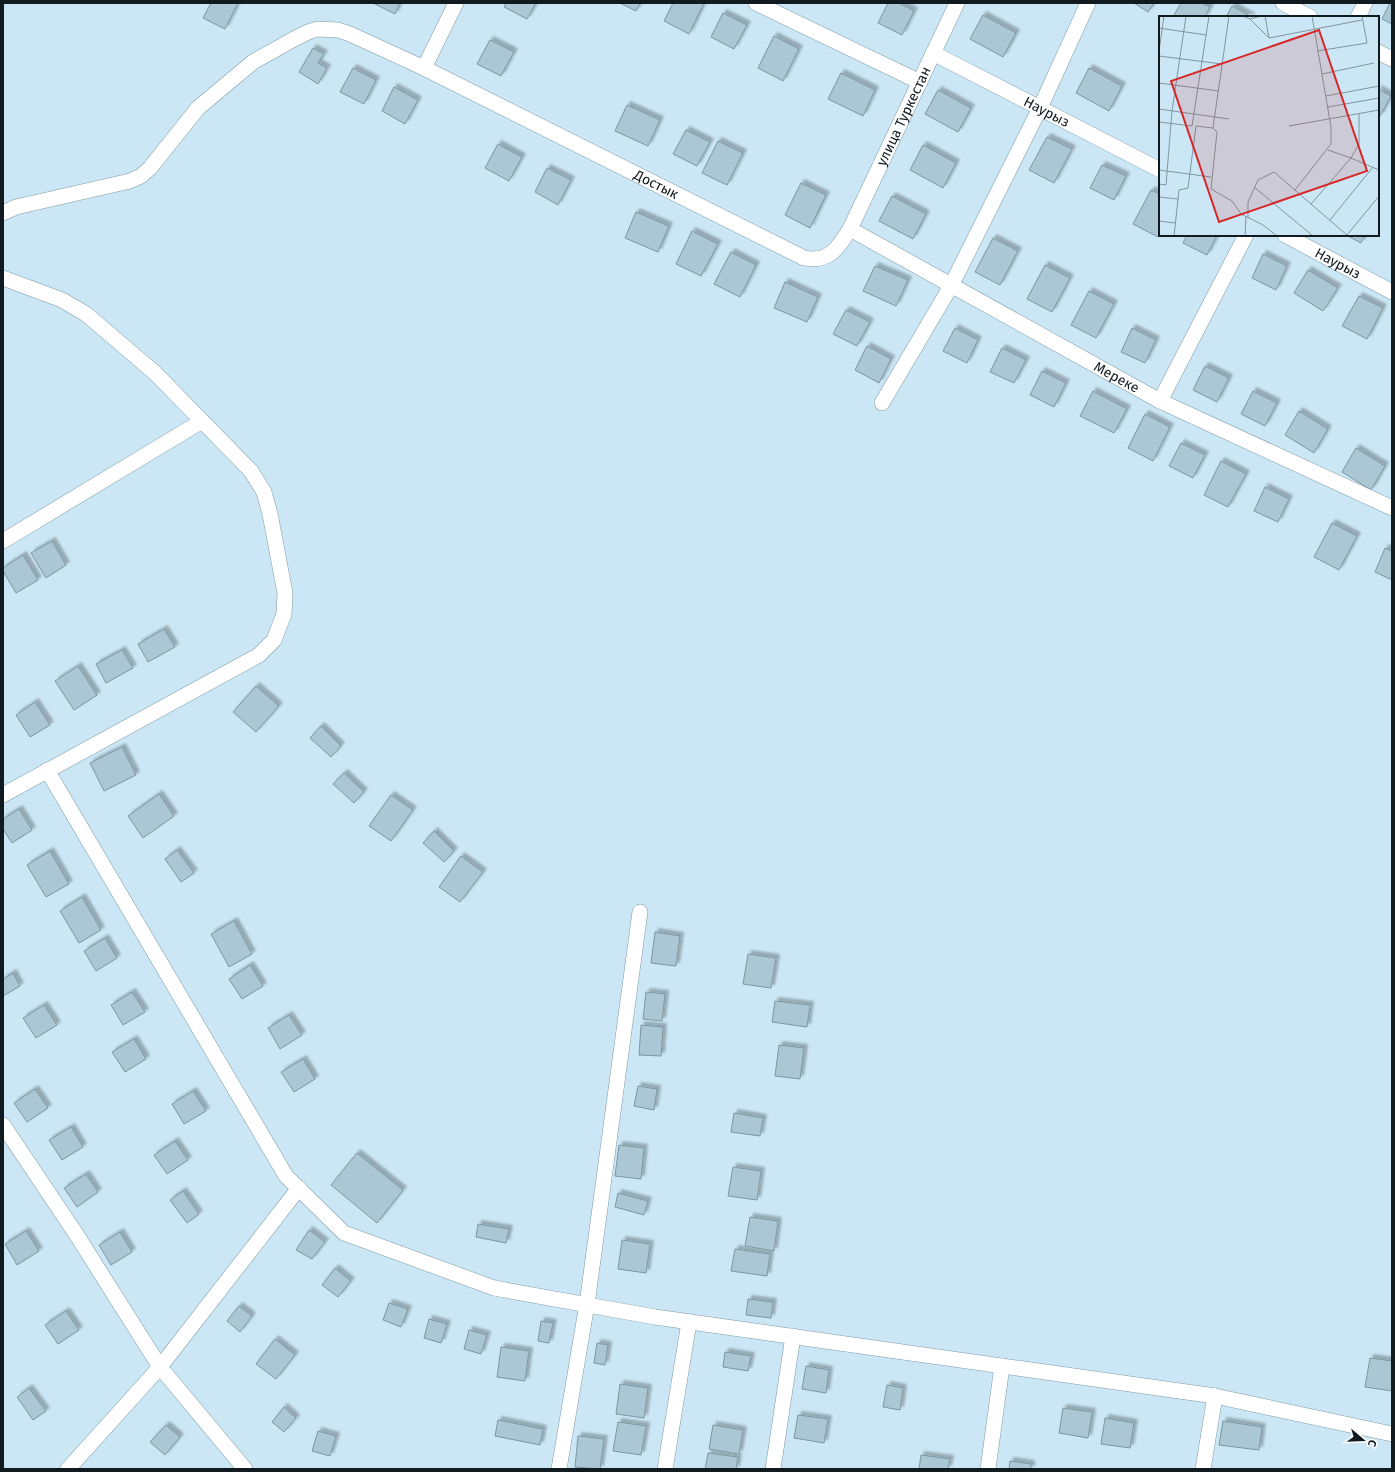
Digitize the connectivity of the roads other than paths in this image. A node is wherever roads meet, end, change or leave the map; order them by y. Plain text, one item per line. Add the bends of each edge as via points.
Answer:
1 (456, 3) edge
2 (756, 3) edge
3 (957, 3) edge
4 (1088, 3) edge
5 (1283, 3) edge
6 (1365, 3) edge
7 (1308, 16) edge
8 (1358, 16) edge
9 (1379, 52) edge
10 (933, 53) junction
11 (1392, 59) edge
12 (424, 68) junction
13 (920, 82) junction
14 (1040, 108) junction
15 (1159, 169) edge
16 (3, 213) edge
17 (850, 229) junction
18 (1245, 236) edge
19 (1287, 236) edge
20 (3, 278) edge
21 (951, 286) junction
22 (1392, 292) edge
23 (1160, 401) junction
24 (882, 402) dead end
25 (202, 421) junction
26 (1392, 506) edge
27 (3, 541) edge
28 (47, 770) junction
29 (3, 795) edge
30 (640, 912) dead end
31 (3, 1124) edge
32 (299, 1188) junction
33 (587, 1304) junction
34 (689, 1322) junction
35 (793, 1336) junction
36 (1002, 1366) junction
37 (160, 1367) junction
38 (1215, 1396) junction
39 (1392, 1434) edge
40 (68, 1469) edge
41 (245, 1469) edge
42 (558, 1469) edge
43 (665, 1469) edge
44 (773, 1469) edge
45 (988, 1469) edge
46 (1203, 1469) edge

1 - 12 street
2 - 13 street
3 - 10 street, улица Туркестан
4 - 14 street
5 - 7 street
6 - 8 street
9 - 11 street
10 - 13 street, улица Туркестан
10 - 14 street, Наурыз
12 - 16 street, Достык via 338,30 317,29 308,32 253,62 198,108 150,168 140,176 130,181 16,206
12 - 17 street, Достык via 804,258 815,260 831,254 839,247
13 - 17 street, улица Туркестан
14 - 15 street, Наурыз
14 - 21 street
17 - 21 street, Мереке
18 - 23 street
19 - 22 street, Наурыз
20 - 25 street via 62,300 86,314 154,373
21 - 23 street, Мереке
21 - 24 street
23 - 26 street, Мереке
25 - 27 street
25 - 28 street via 251,471 264,492 285,593 284,614 274,640 259,655
28 - 29 street
28 - 32 street via 286,1176
30 - 33 street
31 - 37 street
32 - 33 street via 344,1233 494,1288
32 - 37 street
33 - 34 street
33 - 42 street
34 - 35 street
34 - 43 street
35 - 36 street
35 - 44 street
36 - 38 street
36 - 45 street
37 - 40 street
37 - 41 street
38 - 39 street
38 - 46 street

